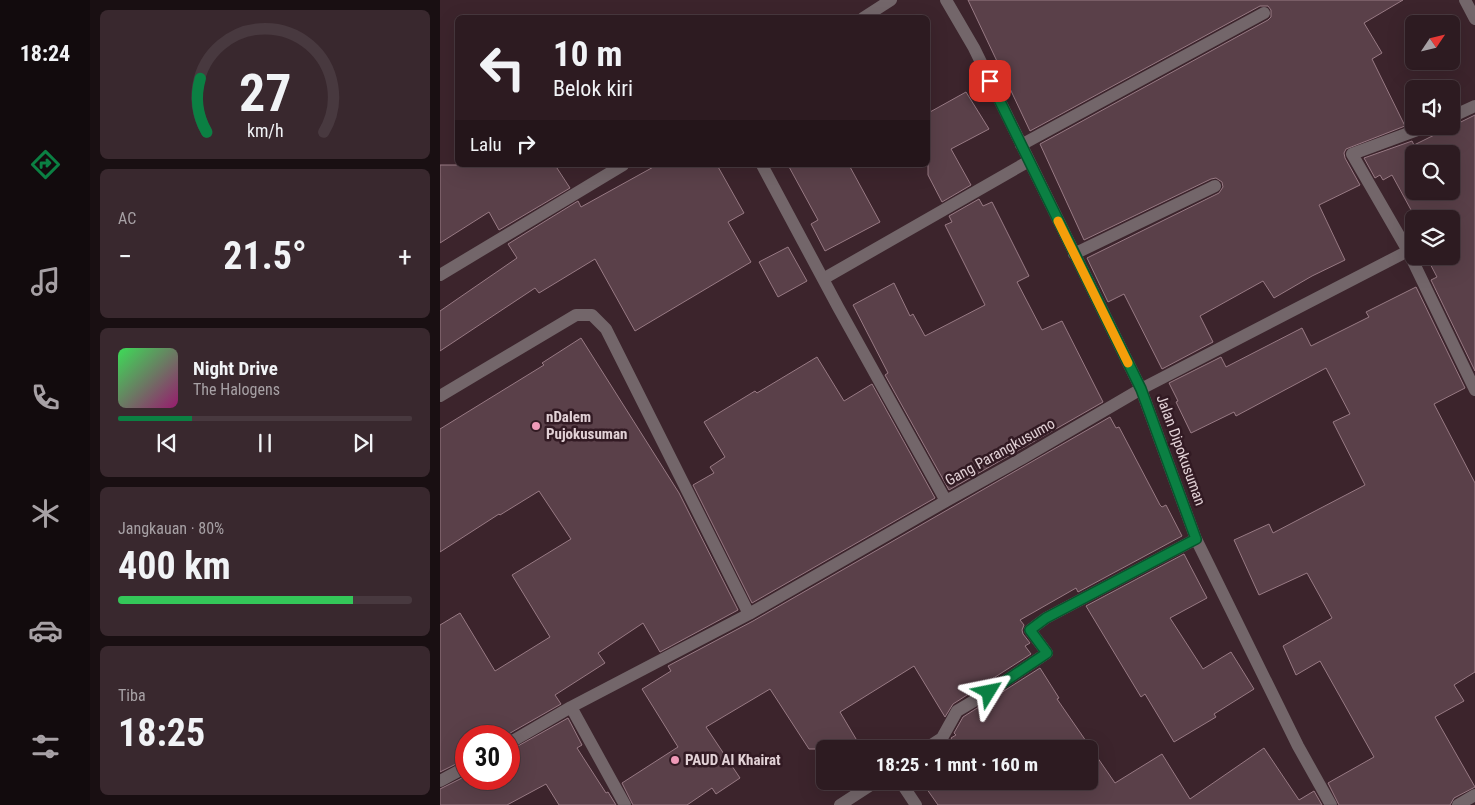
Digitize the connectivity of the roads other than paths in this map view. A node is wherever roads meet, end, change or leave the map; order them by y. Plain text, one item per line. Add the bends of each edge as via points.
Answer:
1 (891, 0) edge
2 (946, 0) edge
3 (1465, 0) edge
4 (1264, 13) dead end
5 (868, 15) edge
6 (1475, 19) edge
7 (1475, 106) edge
8 (1460, 112) edge
9 (1405, 134) edge
10 (1021, 145) junction
11 (1029, 161) junction
12 (620, 167) edge
13 (763, 167) edge
14 (1215, 186) dead end
15 (1405, 246) edge
16 (1405, 253) edge
17 (1074, 254) junction
18 (1415, 265) edge
19 (440, 274) edge
20 (823, 279) junction
21 (1141, 389) junction
22 (1475, 390) edge
23 (440, 396) edge
24 (946, 501) junction
25 (1196, 539) junction
26 (749, 614) junction
27 (571, 707) junction
28 (520, 737) edge
29 (939, 740) edge
30 (455, 773) edge
31 (440, 781) edge
32 (863, 790) edge
33 (906, 790) edge
34 (1475, 794) edge
35 (625, 805) edge
36 (840, 805) edge
37 (916, 805) edge
38 (1331, 805) edge
39 (1458, 805) edge

1 - 5 street
2 - 10 street, Jalan Dipokusuman via 974,48
3 - 6 street
4 - 10 street
7 - 8 street
9 - 15 street via 1352,154
10 - 11 street, Jalan Dipokusuman
11 - 17 street, Jalan Dipokusuman
11 - 20 street
12 - 19 street
13 - 20 street, Gang Parangkusumo
14 - 17 street
16 - 21 street, Gang Parangkusumo
17 - 21 street, Jalan Dipokusuman
18 - 22 street
20 - 24 street, Gang Parangkusumo
21 - 24 street, Gang Parangkusumo
21 - 25 street, Jalan Dipokusuman
23 - 26 street via 576,315 592,315 606,329
24 - 26 street
25 - 29 street via 1046,618 1030,630 1047,653 957,711
25 - 38 street, Jalan Dipokusuman via 1298,746
26 - 27 street
27 - 28 street
27 - 35 street
30 - 31 street
32 - 36 street
33 - 37 street
34 - 39 street

